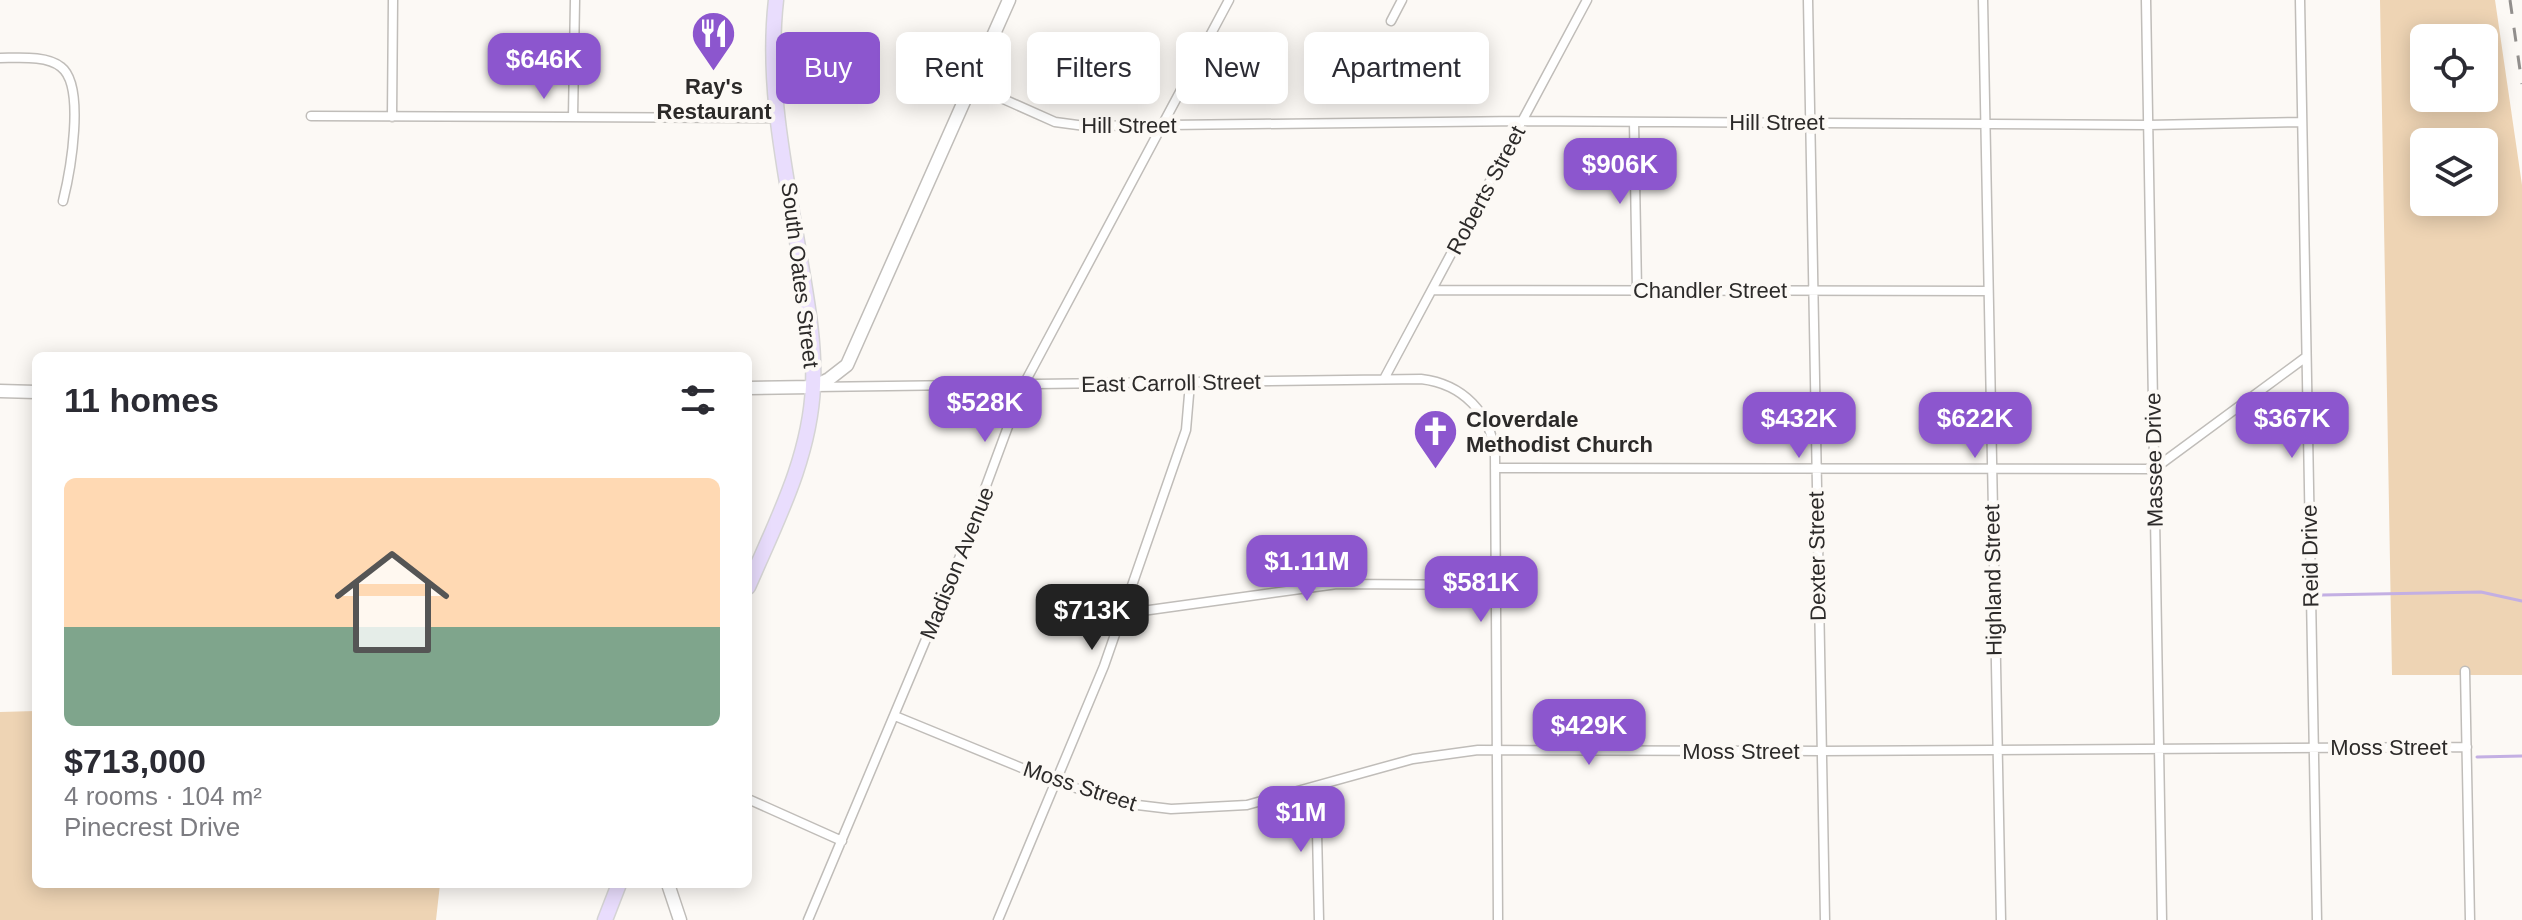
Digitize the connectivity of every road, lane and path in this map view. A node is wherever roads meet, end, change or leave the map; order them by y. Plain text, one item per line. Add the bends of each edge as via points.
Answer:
1 (393, 0) edge
2 (575, 0) edge
3 (1009, 0) edge
4 (1229, 0) edge
5 (1402, 0) edge
6 (1587, 0) edge
7 (1808, 0) edge
8 (1983, 0) edge
9 (2146, 0) edge
10 (2300, 0) edge
11 (776, 1) edge
12 (1391, 21) dead end
13 (995, 32) edge
14 (0, 58) edge
15 (1011, 103) edge
16 (964, 104) edge
17 (311, 116) dead end
18 (392, 117) junction
19 (573, 117) junction
20 (777, 118) junction
21 (1522, 121) junction
22 (1634, 122) junction
23 (2302, 122) junction
24 (1810, 123) junction
25 (1985, 124) junction
26 (1162, 125) junction
27 (2148, 125) junction
28 (63, 201) dead end
29 (1433, 290) junction
30 (1637, 290) junction
31 (1812, 291) junction
32 (1987, 291) junction
33 (2306, 357) junction
34 (1384, 379) junction
35 (1190, 383) junction
36 (1023, 386) junction
37 (813, 387) junction
38 (752, 388) edge
39 (0, 391) edge
40 (32, 392) edge
41 (1495, 468) junction
42 (1815, 468) junction
43 (1991, 469) junction
44 (2154, 469) junction
45 (752, 578) edge
46 (1496, 585) junction
47 (1123, 609) junction
48 (2465, 671) dead end
49 (895, 716) junction
50 (2313, 747) junction
51 (2467, 747) junction
52 (2159, 749) junction
53 (1998, 750) junction
54 (1498, 751) junction
55 (1822, 751) junction
56 (1056, 782) junction
57 (1316, 787) junction
58 (752, 801) edge
59 (842, 841) junction
60 (618, 888) edge
61 (669, 888) edge
62 (605, 920) edge
63 (680, 920) edge
64 (808, 920) edge
65 (998, 920) edge
66 (1319, 920) edge
67 (1498, 920) edge
68 (1825, 920) edge
69 (2001, 920) edge
70 (2162, 920) edge
71 (2317, 920) edge
72 (2470, 920) edge

1 - 18 street
2 - 19 street
3 - 13 street
4 - 26 street, Madison Avenue
5 - 12 street
6 - 21 street, Roberts Street
7 - 24 street, Dexter Street
8 - 25 street, Highland Street
9 - 27 street, Massee Drive
10 - 23 street, Reid Drive
11 - 20 main road, South Oates Street
14 - 28 street via 59,64 68,73 74,96 71,167
15 - 26 street, Hill Street via 1069,125
16 - 37 street via 847,365
17 - 18 street
18 - 19 street
19 - 20 street
20 - 37 main road, South Oates Street via 811,331
21 - 22 street, Hill Street
21 - 26 street, Hill Street
21 - 29 street, Roberts Street
22 - 24 street, Hill Street
22 - 30 street
23 - 27 street, Hill Street
23 - 33 street, Reid Drive
24 - 25 street, Hill Street
24 - 31 street, Dexter Street
25 - 27 street, Hill Street
25 - 32 street, Highland Street
26 - 36 street, Madison Avenue
27 - 44 street, Massee Drive
29 - 30 street, Chandler Street
29 - 34 street, Roberts Street
30 - 31 street, Chandler Street
31 - 32 street, Chandler Street
31 - 42 street, Dexter Street
32 - 43 street, Highland Street
33 - 44 street
33 - 50 street, Reid Drive
34 - 35 street, East Carroll Street
34 - 41 street, East Carroll Street via 1431,380 1468,398 1492,434
35 - 36 street, East Carroll Street
35 - 47 street via 1186,430
36 - 37 street, East Carroll Street
36 - 49 street, Madison Avenue via 977,516
37 - 38 street
37 - 45 main road, South Oates Street via 797,473
39 - 40 street
41 - 42 street
41 - 46 street, East Carroll Street
42 - 43 street
42 - 55 street, Dexter Street
43 - 44 street
43 - 53 street, Highland Street
44 - 52 street, Massee Drive
46 - 47 street via 1337,584 1135,612
46 - 54 street, East Carroll Street
47 - 56 street
48 - 51 street
49 - 56 street, Moss Street
49 - 59 street, Madison Avenue
50 - 51 street, Moss Street
50 - 52 street, Moss Street
50 - 71 street, Reid Drive
51 - 72 street
52 - 53 street, Moss Street
52 - 70 street, Massee Drive
53 - 55 street, Moss Street
53 - 69 street, Highland Street
54 - 55 street, Moss Street
54 - 57 street, Moss Street via 1433,754
54 - 67 street, East Carroll Street
55 - 68 street, Dexter Street
56 - 57 street, Moss Street via 1129,804 1171,809 1247,805
56 - 65 street
57 - 66 street
58 - 59 street
59 - 64 street, Madison Avenue
60 - 62 main road
61 - 63 street

